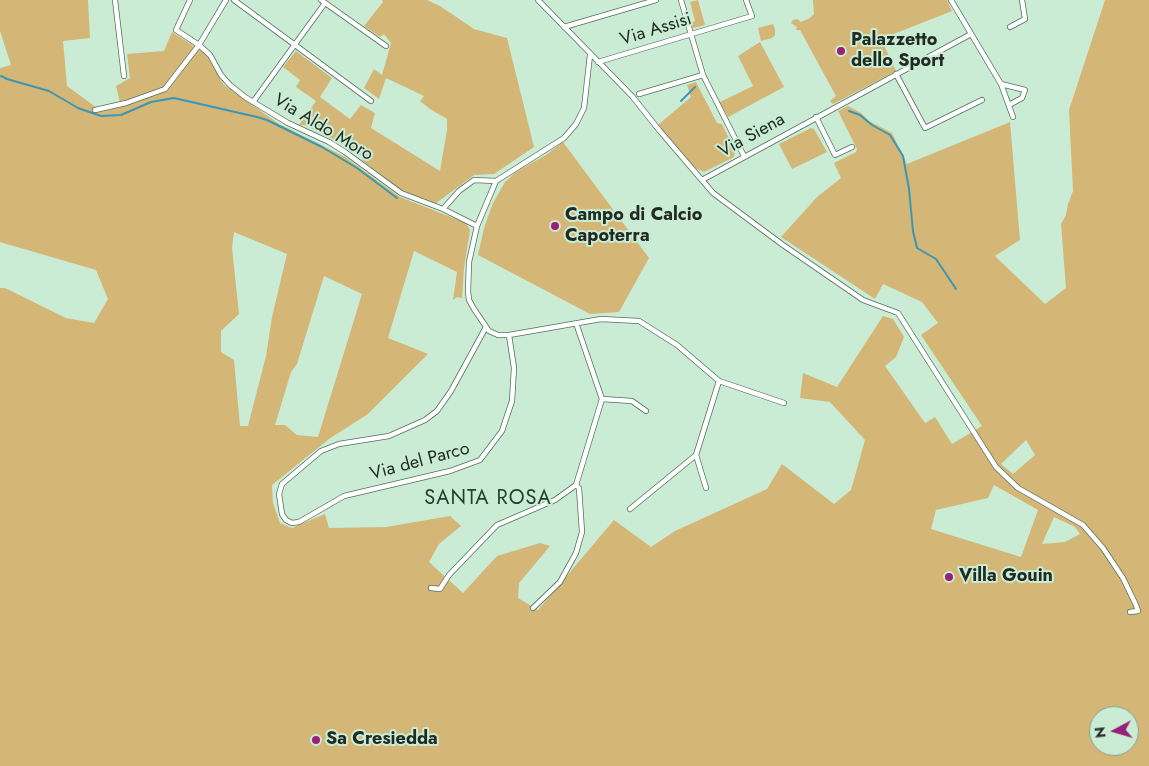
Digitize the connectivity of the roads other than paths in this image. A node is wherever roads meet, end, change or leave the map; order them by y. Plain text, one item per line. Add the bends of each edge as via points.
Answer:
1 (116, 0) edge
2 (190, 0) edge
3 (226, 0) edge
4 (234, 0) edge
5 (538, 0) edge
6 (656, 0) edge
7 (680, 0) edge
8 (746, 0) edge
9 (951, 0) edge
10 (1022, 0) edge
11 (323, 1) edge
12 (564, 27) junction
13 (1010, 27) dead end
14 (691, 34) junction
15 (971, 34) junction
16 (199, 45) junction
17 (294, 45) junction
18 (386, 46) dead end
19 (590, 55) junction
20 (598, 62) junction
21 (896, 74) junction
22 (703, 75) junction
23 (124, 76) dead end
24 (1001, 84) junction
25 (639, 94) dead end
26 (982, 100) dead end
27 (371, 101) dead end
28 (253, 102) junction
29 (1009, 105) junction
30 (96, 110) dead end
31 (816, 117) junction
32 (1013, 117) dead end
33 (852, 147) dead end
34 (744, 156) junction
35 (702, 180) junction
36 (496, 181) junction
37 (443, 209) junction
38 (477, 226) junction
39 (576, 323) junction
40 (486, 327) junction
41 (509, 335) junction
42 (719, 381) junction
43 (602, 400) junction
44 (784, 403) dead end
45 (646, 411) dead end
46 (696, 455) junction
47 (576, 486) junction
48 (706, 488) dead end
49 (630, 509) dead end
50 (430, 588) dead end
51 (534, 608) dead end
52 (1130, 612) dead end

1 - 23 street
2 - 16 street, Via Aldo Moro via 176,30
3 - 16 street
4 - 17 street
5 - 12 street
6 - 12 street
7 - 14 street
8 - 14 street, Via Assisi via 752,16
9 - 15 street
10 - 13 street via 1025,19
11 - 17 street
11 - 18 street
12 - 19 street
14 - 20 street, Via Assisi
14 - 22 street
15 - 21 street, Via Siena
15 - 24 street
16 - 28 street, Via Aldo Moro via 230,86
16 - 30 street via 165,90 126,104
17 - 27 street
17 - 28 street
19 - 20 street
19 - 36 street via 584,108 576,124 564,138
20 - 35 street via 632,96
21 - 26 street via 925,128
21 - 31 street, Via Siena
22 - 25 street
22 - 34 street
24 - 29 street
24 - 29 street via 1025,90 1022,98
28 - 37 street, Via Aldo Moro via 345,152 401,193
29 - 32 street
31 - 33 street via 835,155
31 - 34 street, Via Siena
34 - 35 street, Via Siena
35 - 52 street via 713,193 863,300 898,313 996,468 1018,488 1083,525 1103,548 1124,578 1138,611
36 - 37 street via 474,180
36 - 38 street
37 - 38 street, Via Aldo Moro
38 - 40 street via 469,262 468,291 469,300
39 - 41 street
39 - 42 street via 601,319 639,321 677,345
39 - 43 street
40 - 41 street via 493,334
40 - 41 street, Via del Parco via 437,411 389,436 339,444 321,451 282,484 279,494 282,514 289,522 299,522 344,496 450,471 480,460 502,432 512,401 514,368
42 - 44 street
42 - 46 street
43 - 45 street via 632,401
43 - 47 street
46 - 48 street
46 - 49 street
47 - 50 street via 555,500 498,524 449,575 440,590
47 - 51 street via 579,488 582,532 576,553 560,582

